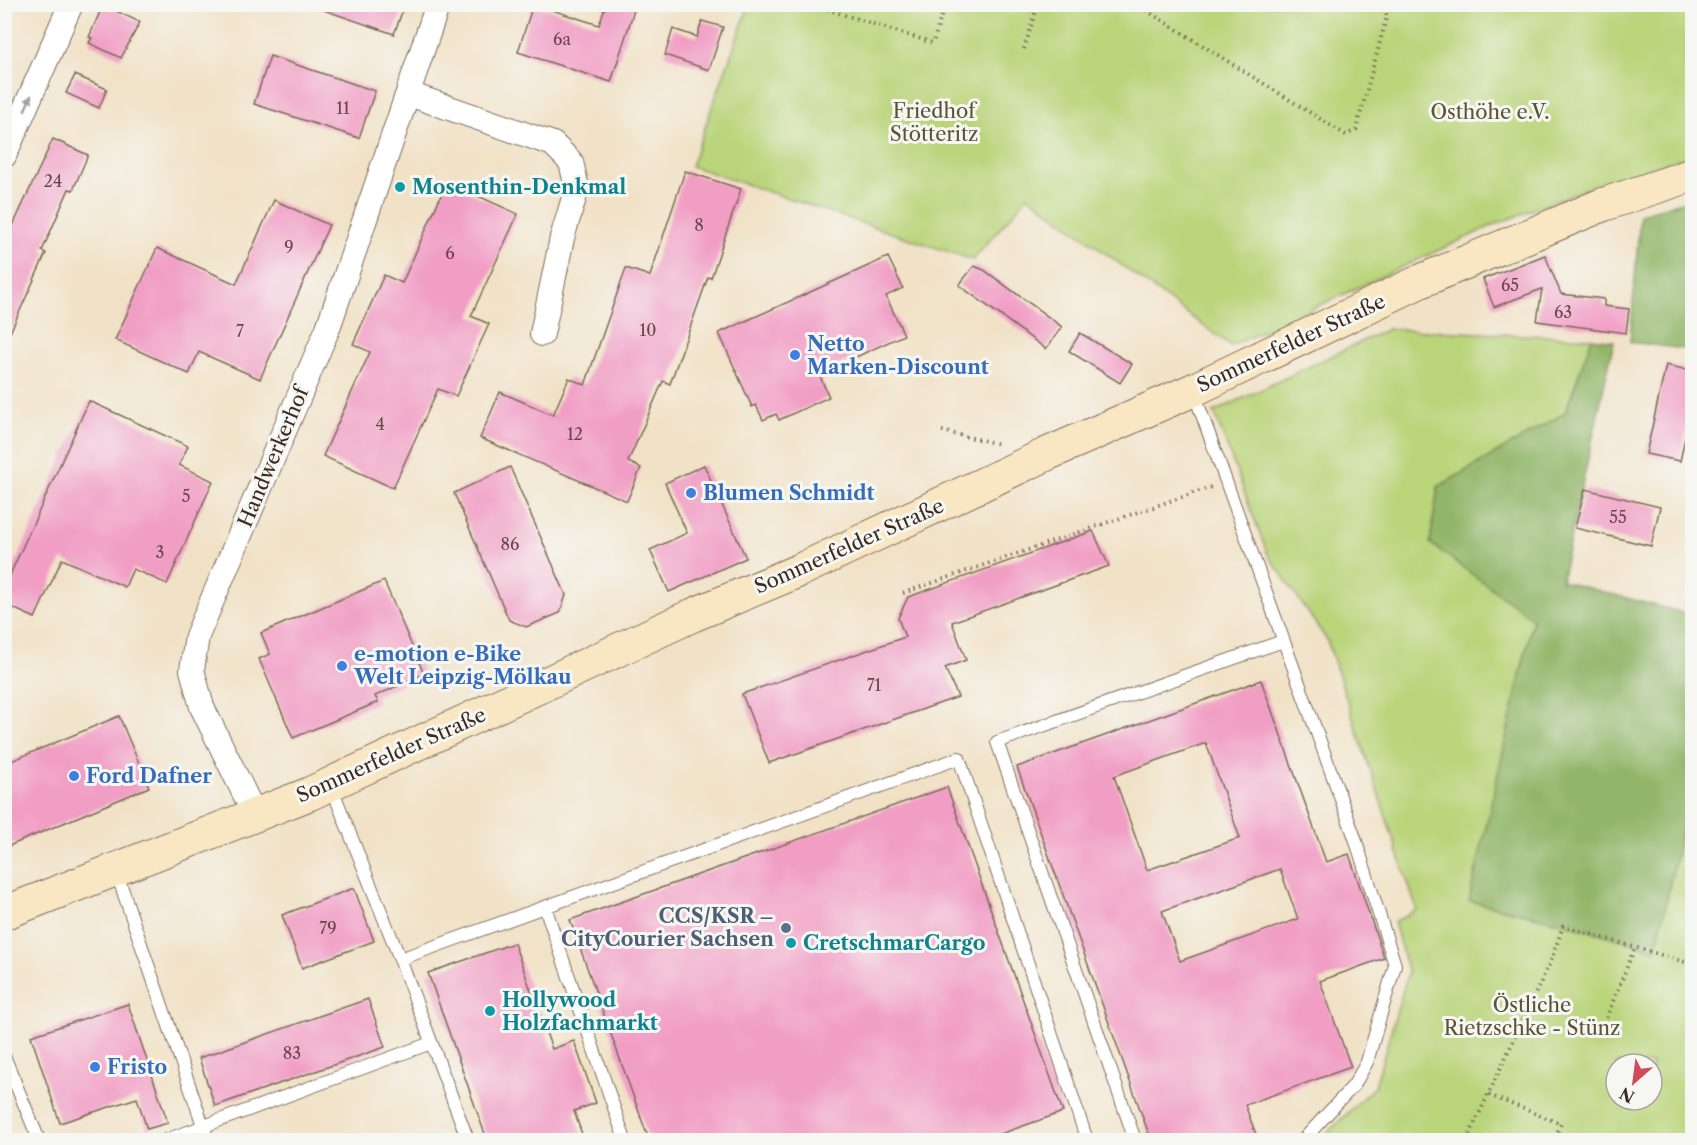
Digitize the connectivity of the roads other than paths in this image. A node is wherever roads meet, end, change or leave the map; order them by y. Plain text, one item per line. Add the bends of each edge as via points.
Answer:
1 (71, 4) edge
2 (438, 4) edge
3 (409, 94) junction
4 (4, 156) edge
5 (1692, 175) edge
6 (542, 334) dead end
7 (1193, 390) junction
8 (1283, 641) junction
9 (330, 784) junction
10 (255, 815) junction
11 (116, 869) junction
12 (545, 907) junction
13 (4, 913) edge
14 (400, 959) junction
15 (431, 1043) junction
16 (4, 1056) edge
17 (203, 1127) junction
18 (39, 1140) edge
19 (166, 1140) edge
20 (208, 1140) edge
21 (468, 1140) edge
22 (625, 1140) edge
23 (1087, 1140) edge
24 (1135, 1140) edge
25 (1303, 1140) edge

4 -> 1 street
2 - 3 street, Handwerkerhof
3 - 6 street via 553,144 571,162 577,189 562,238
3 - 10 street, Handwerkerhof via 328,328 197,636 192,670 202,707
5 - 7 main road, Sommerfelder Straße via 1602,205 1421,282
7 - 8 lane
7 - 9 main road, Sommerfelder Straße
8 - 24 lane via 997,742
8 - 25 lane via 1355,838 1395,965 1367,1062 1354,1085
9 - 10 main road, Sommerfelder Straße
9 - 14 lane
10 - 11 main road, Sommerfelder Straße
11 - 13 main road, Sommerfelder Straße
11 - 17 lane
12 - 14 lane
12 - 22 lane
12 - 23 lane via 959,758
14 - 15 lane
15 - 17 lane
15 - 21 lane
16 - 18 lane
17 - 19 lane
17 - 20 lane

